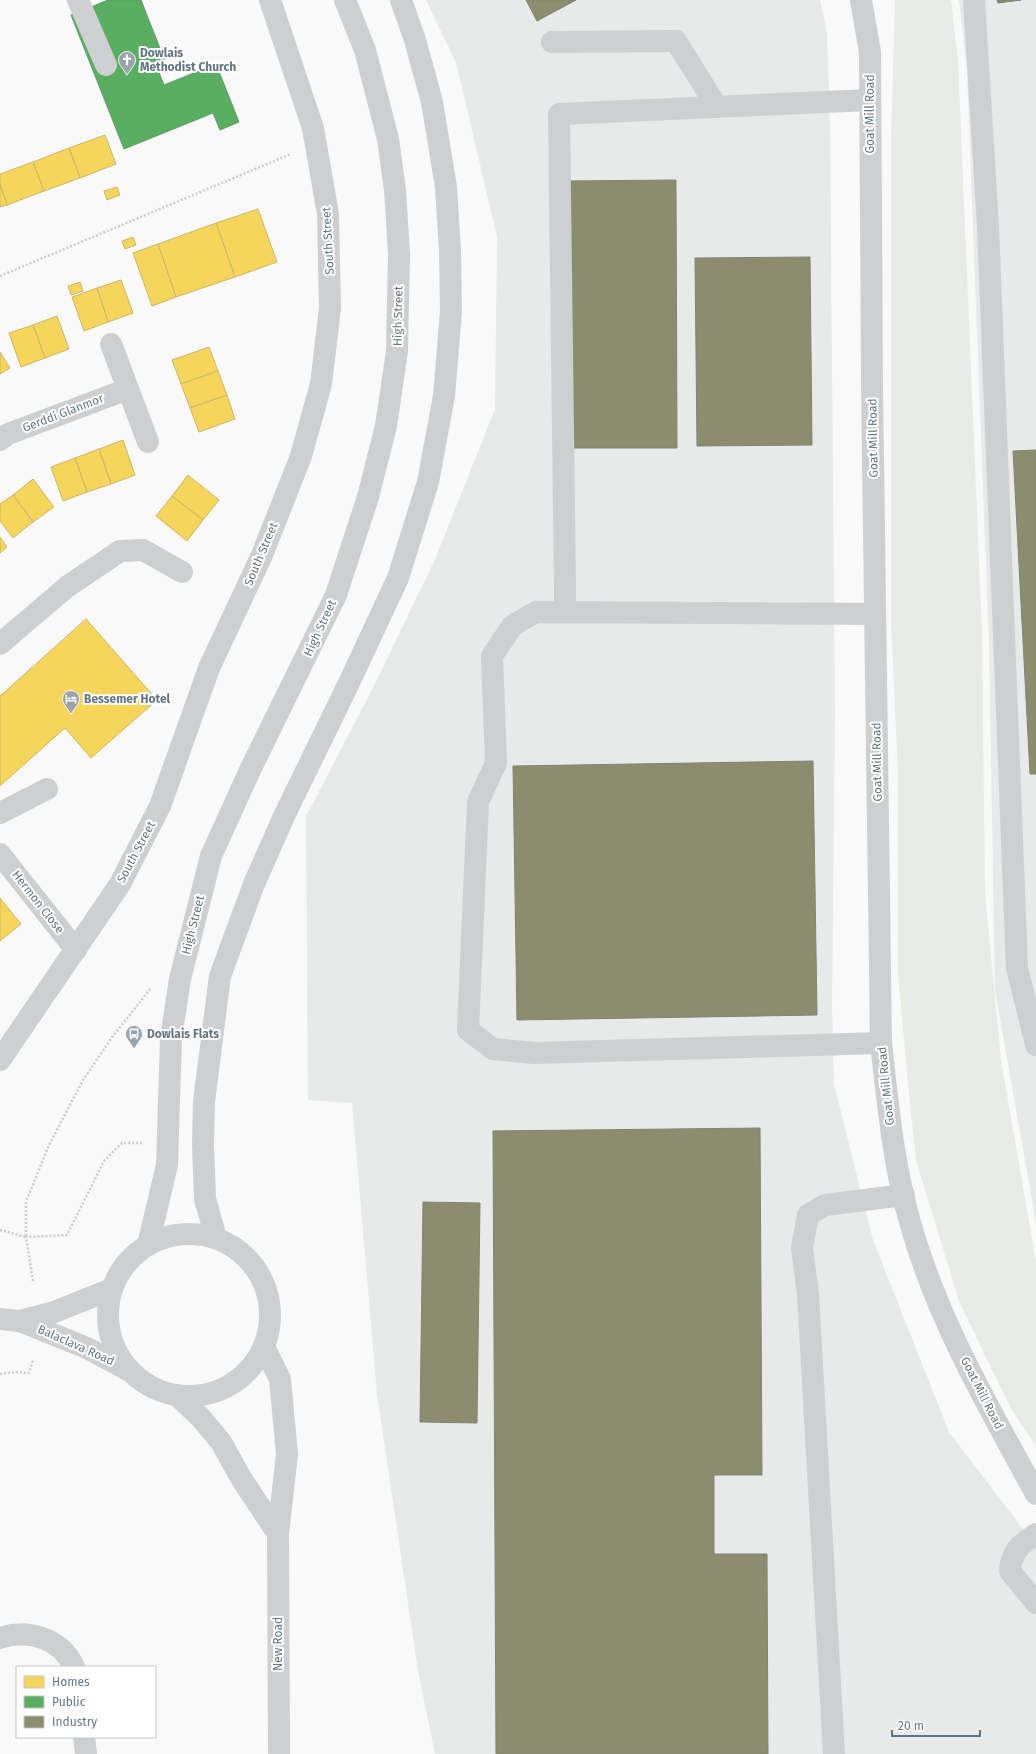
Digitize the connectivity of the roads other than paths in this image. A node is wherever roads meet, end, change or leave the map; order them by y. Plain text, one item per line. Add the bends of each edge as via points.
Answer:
1 (78, 0) edge
2 (270, 0) edge
3 (344, 0) edge
4 (401, 0) edge
5 (861, 0) edge
6 (974, 0) edge
7 (552, 42) dead end
8 (106, 65) dead end
9 (870, 100) junction
10 (717, 107) junction
11 (111, 344) dead end
12 (128, 389) junction
13 (0, 440) edge
14 (148, 442) dead end
15 (182, 572) dead end
16 (564, 612) junction
17 (874, 614) junction
18 (0, 644) edge
19 (47, 789) dead end
20 (0, 813) edge
21 (0, 854) edge
22 (76, 950) junction
23 (881, 1043) junction
24 (1036, 1045) edge
25 (0, 1060) edge
26 (904, 1195) junction
27 (216, 1238) junction
28 (148, 1244) junction
29 (112, 1289) junction
30 (10, 1320) edge
31 (264, 1347) junction
32 (130, 1371) junction
33 (178, 1396) junction
34 (1036, 1494) edge
35 (278, 1534) junction
36 (1036, 1534) edge
37 (1036, 1603) edge
38 (0, 1638) edge
39 (73, 1666) edge
40 (84, 1738) edge
41 (86, 1754) edge
42 (279, 1754) edge
43 (834, 1754) edge

1 - 8 street
2 - 22 street, South Street via 313,128 328,214 330,308 321,384 301,456 262,554 210,668 160,806 120,884
3 - 28 street, High Street via 365,50 388,139 396,190 399,254 397,352 386,426 368,497 336,595 211,856 180,979 171,1038 166,1165
4 - 27 street via 432,102 446,187 451,311 444,396 428,482 398,578 285,814 254,884 220,976 204,1100 203,1144 205,1198
5 - 9 street, Goat Mill Road via 870,52
6 - 24 street via 988,226 1017,968
7 - 10 street via 676,41
9 - 10 street
9 - 17 street, Goat Mill Road
10 - 16 street via 559,114 566,588
11 - 12 street
12 - 13 street, Gerddi Glanmor via 15,431
12 - 14 street
15 - 18 street via 143,550 120,551 68,586
16 - 17 street
16 - 23 street via 536,612 513,625 492,656 496,763 478,802 468,1030 493,1049 534,1052
17 - 23 street, Goat Mill Road
19 - 20 street
21 - 22 street, Hermon Close
22 - 25 street, South Street
23 - 26 street, Goat Mill Road via 893,1147
26 - 34 street, Goat Mill Road via 910,1222 933,1291 973,1379
26 - 43 street via 825,1205 808,1216 802,1248 808,1302
27 - 28 street via 200,1234 179,1234
27 - 31 street via 239,1250 254,1266 265,1284 270,1305 270,1326
28 - 29 street via 124,1264
29 - 30 street, Balaclava Road via 54,1312
29 - 32 street via 108,1304 108,1325 113,1346
30 - 32 street, Balaclava Road via 87,1348
31 - 33 street via 253,1365 238,1380 219,1391 199,1396
31 - 35 street, New Road via 280,1379 287,1454
32 - 33 street via 139,1380 157,1390
33 - 35 street via 221,1442
35 - 42 street, New Road
36 - 37 street via 1014,1552 1010,1571
38 - 39 street via 10,1634 27,1633 42,1638 62,1649
40 - 41 street

